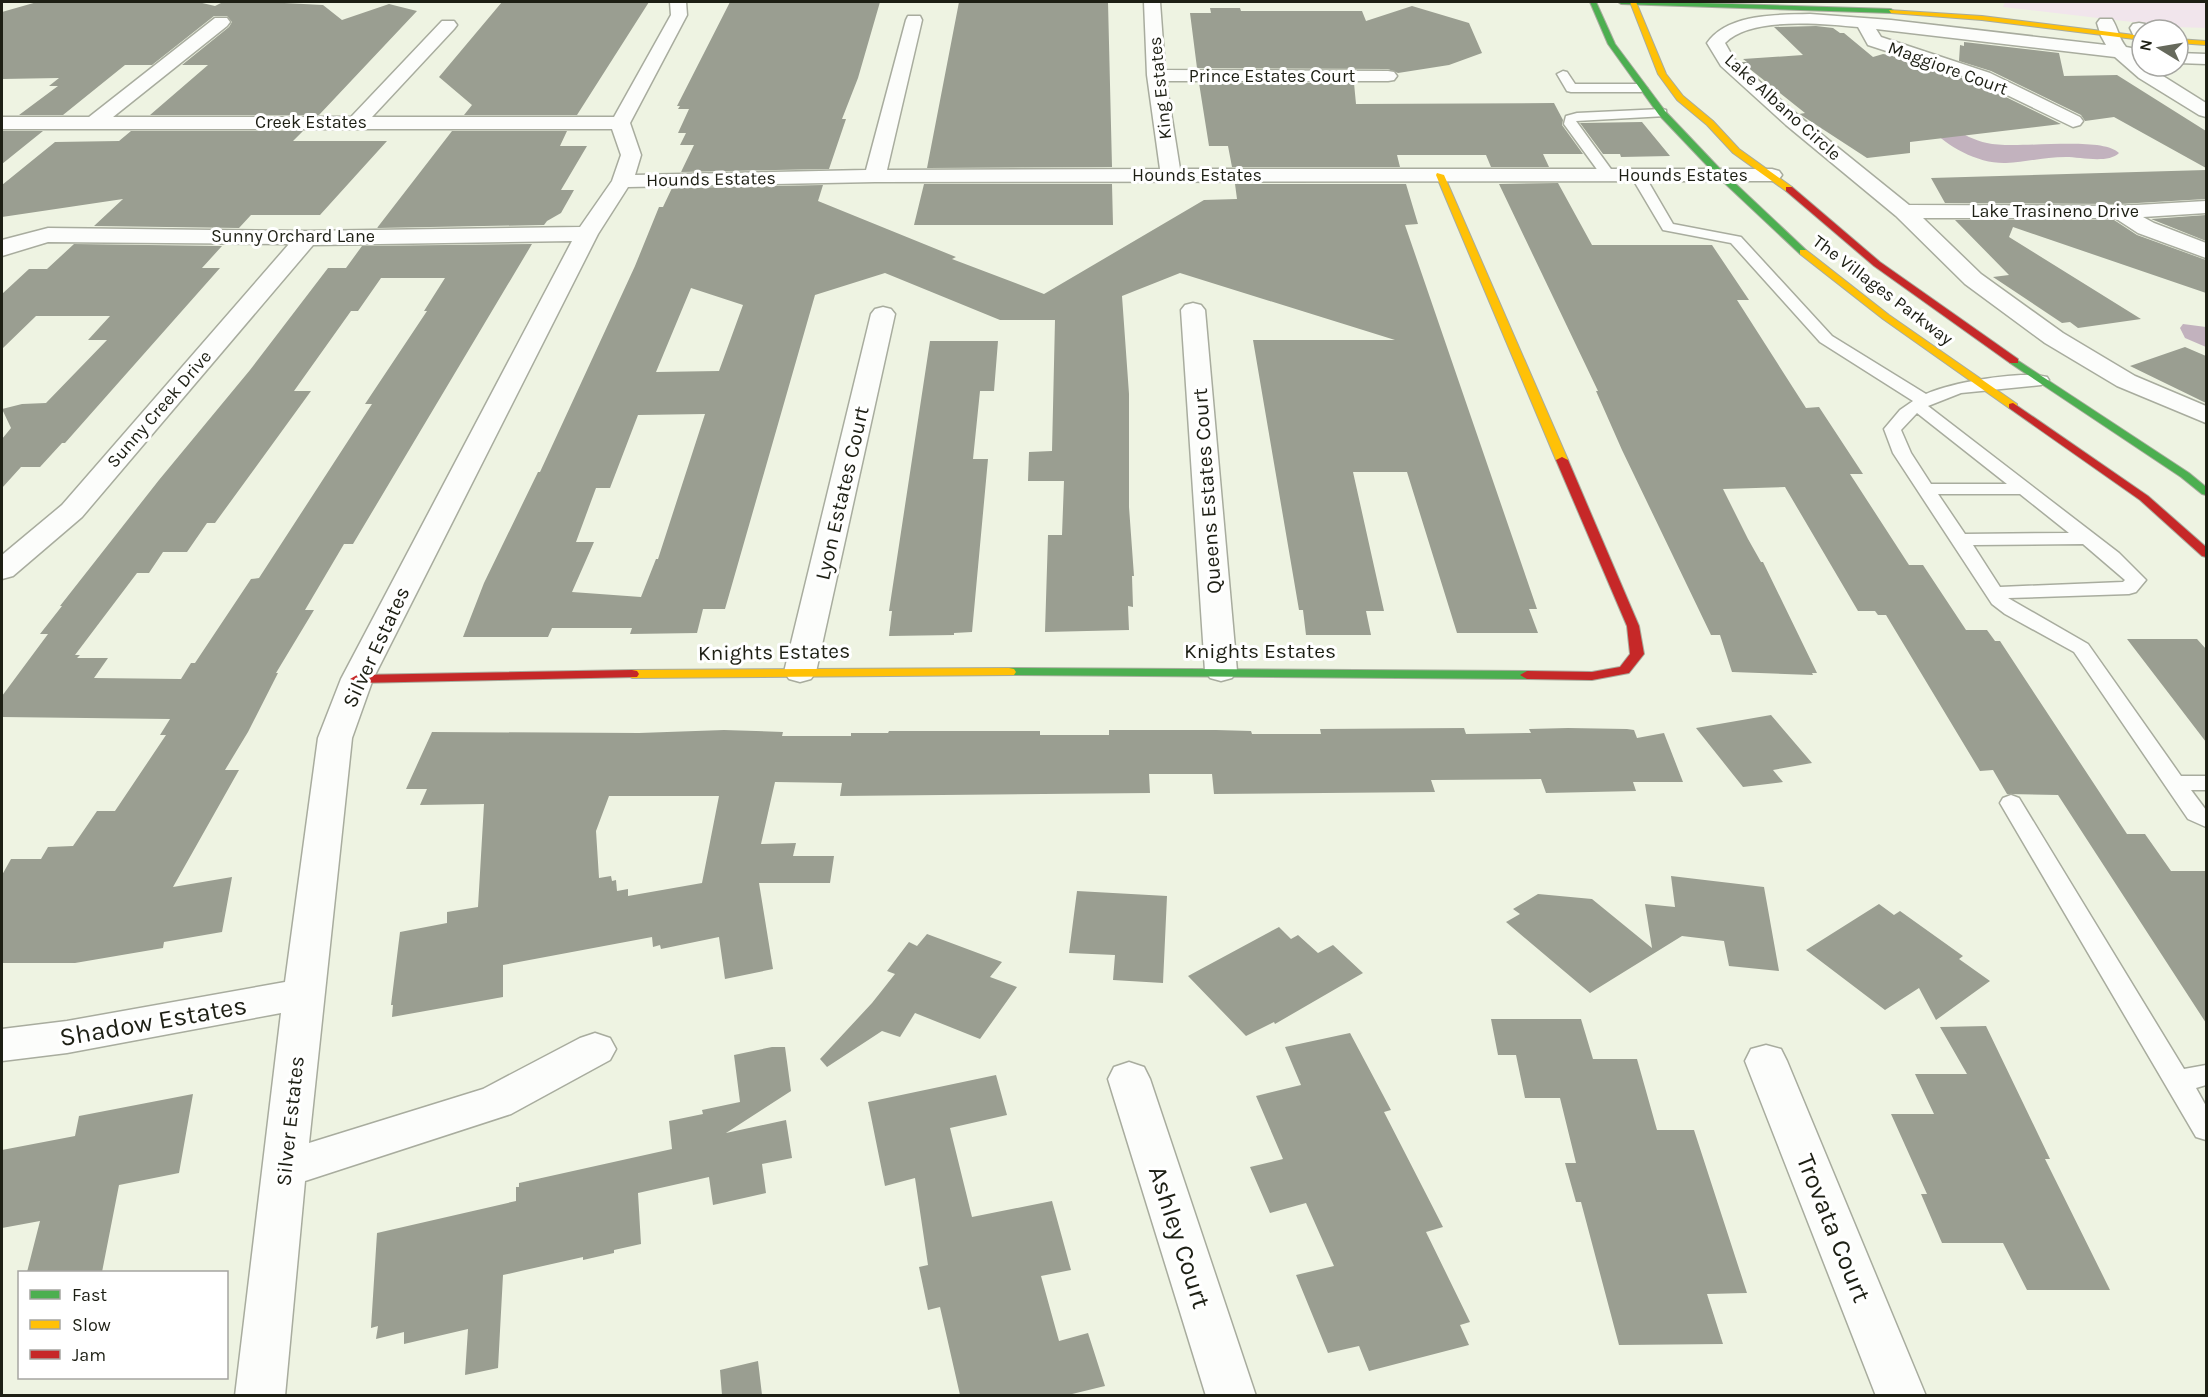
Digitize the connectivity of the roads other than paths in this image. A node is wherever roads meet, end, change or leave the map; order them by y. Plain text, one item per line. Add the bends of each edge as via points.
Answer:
1 (678, 2) edge
2 (1152, 2) edge
3 (1593, 2) edge
4 (1629, 2) edge
5 (1882, 4) edge
6 (914, 20) dead end
7 (221, 22) dead end
8 (1864, 23) junction
9 (448, 25) dead end
10 (2107, 28) junction
11 (2130, 31) edge
12 (2190, 32) edge
13 (2206, 33) edge
14 (2190, 42) edge
15 (2206, 43) edge
16 (2119, 52) junction
17 (2130, 54) edge
18 (2190, 58) edge
19 (2206, 59) edge
20 (1563, 74) dead end
21 (1156, 75) junction
22 (1388, 76) dead end
23 (2183, 78) edge
24 (1641, 88) junction
25 (2206, 94) edge
26 (2206, 111) edge
27 (1662, 113) junction
28 (2073, 121) dead end
29 (357, 122) junction
30 (2, 123) edge
31 (94, 123) junction
32 (620, 123) junction
33 (1720, 174) junction
34 (1171, 175) junction
35 (1772, 175) junction
36 (875, 176) junction
37 (1440, 176) junction
38 (1609, 176) junction
39 (1638, 176) junction
40 (622, 181) junction
41 (2206, 207) edge
42 (1904, 211) junction
43 (2120, 212) junction
44 (587, 234) junction
45 (307, 238) junction
46 (2, 249) edge
47 (2206, 251) edge
48 (1194, 310) dead end
49 (884, 314) dead end
50 (2041, 380) junction
51 (1979, 384) junction
52 (1922, 403) junction
53 (2206, 415) edge
54 (1926, 489) junction
55 (2024, 489) junction
56 (2206, 492) edge
57 (2087, 538) junction
58 (1959, 540) junction
59 (2206, 553) edge
60 (2, 570) edge
61 (1995, 593) junction
62 (1221, 671) junction
63 (800, 672) junction
64 (357, 679) junction
65 (2175, 783) junction
66 (2206, 783) edge
67 (2011, 803) dead end
68 (2206, 819) edge
69 (303, 994) junction
70 (2, 1045) edge
71 (596, 1049) dead end
72 (1766, 1061) dead end
73 (2206, 1075) edge
74 (1129, 1079) dead end
75 (2178, 1081) junction
76 (2206, 1129) edge
77 (285, 1169) junction
78 (260, 1395) edge
79 (1231, 1395) edge
80 (1901, 1395) edge

1 - 32 street via 679,15
2 - 21 street, King Estates
3 - 24 street, The Villages Parkway via 1612,44
4 - 5 street
4 - 35 street, The Villages Parkway via 1662,74 1680,98 1736,151
5 - 10 street via 1983,18
6 - 36 street
7 - 31 street
8 - 16 street, Lake Albano Circle
8 - 28 street, Maggiore Court via 1874,41 1984,77
8 - 42 street, Lake Albano Circle via 1817,20 1752,24 1730,30 1716,43 1727,62 1785,114
9 - 29 street
10 - 11 street
10 - 16 street
12 - 13 street
14 - 15 street
16 - 17 street, Lake Albano Circle
16 - 26 street
18 - 19 street
20 - 24 lane via 1571,88
21 - 22 street, Prince Estates Court
21 - 34 street, King Estates
23 - 25 street
24 - 27 street, The Villages Parkway
27 - 33 street, The Villages Parkway
27 - 38 lane via 1570,119
29 - 31 street, Creek Estates
29 - 32 street, Creek Estates
30 - 31 street, Creek Estates
32 - 40 street, Silver Estates via 631,155
33 - 35 street, Hounds Estates
33 - 39 street, Hounds Estates
33 - 51 street, The Villages Parkway via 1803,252
34 - 36 street, Hounds Estates
34 - 37 street, Hounds Estates
35 - 50 street, The Villages Parkway via 1877,264
36 - 40 street, Hounds Estates
37 - 38 street, Hounds Estates
37 - 62 street, Knights Estates via 1633,626 1637,654 1624,670 1592,676
38 - 39 street, Hounds Estates
39 - 52 lane via 1668,227 1736,240 1826,339
40 - 44 street, Silver Estates
41 - 43 street, Lake Trasineno Drive
42 - 43 street, Lake Trasineno Drive
42 - 53 street, Lake Albano Circle via 1973,279 2054,338 2126,381
43 - 47 street via 2146,228
44 - 45 street, Sunny Orchard Lane
44 - 64 street, Silver Estates
45 - 46 street, Sunny Orchard Lane via 48,235
45 - 60 street, Sunny Creek Drive via 72,511
48 - 62 street, Queens Estates Court
49 - 63 street, Lyon Estates Court
50 - 51 lane
50 - 56 street, The Villages Parkway
51 - 52 lane via 1941,392
51 - 59 street, The Villages Parkway via 2144,498
52 - 54 lane via 1903,415 1892,429 1902,453
52 - 55 lane
54 - 55 lane
54 - 58 lane
55 - 57 lane
57 - 58 lane
57 - 61 lane via 2136,580 2129,588
58 - 61 lane
61 - 65 lane via 2002,604 2026,620 2061,634 2081,648
62 - 63 street, Knights Estates
63 - 64 street, Knights Estates
64 - 69 street, Silver Estates via 335,738
65 - 66 lane
65 - 68 lane via 2196,814
67 - 75 lane
69 - 70 street, Shadow Estates
69 - 77 street, Silver Estates
71 - 77 street via 496,1102
72 - 80 street, Trovata Court
73 - 75 lane
74 - 79 street, Ashley Court
75 - 76 lane
77 - 78 street, Silver Estates

